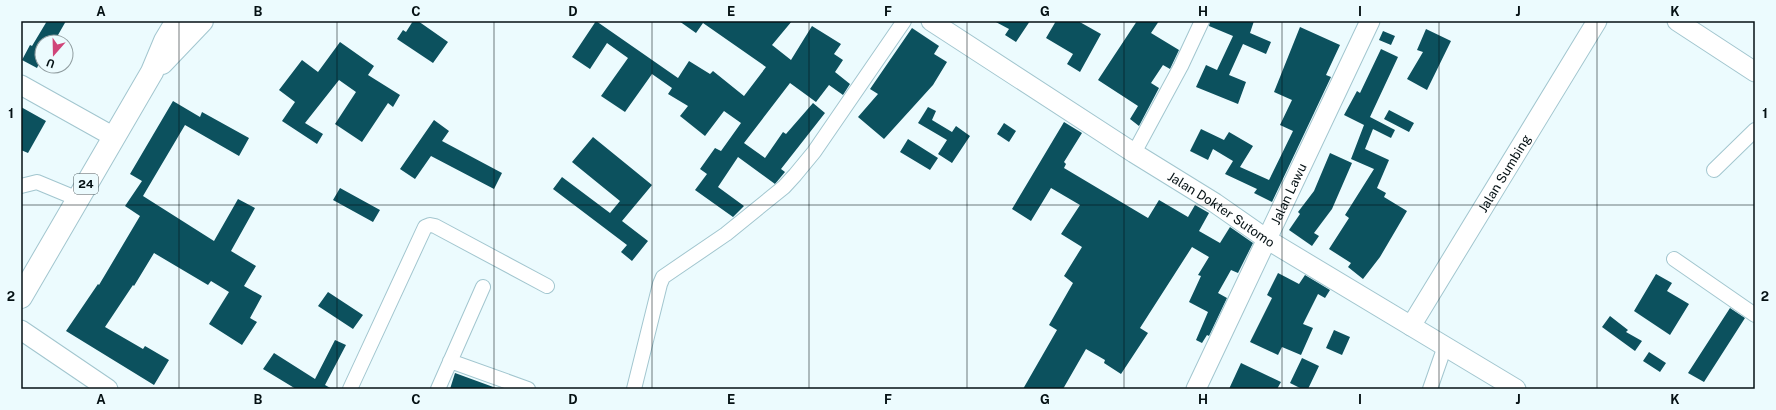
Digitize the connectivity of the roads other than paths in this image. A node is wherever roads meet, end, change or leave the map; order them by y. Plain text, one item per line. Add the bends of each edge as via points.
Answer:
1 (176, 21) edge
2 (202, 21) edge
3 (904, 21) edge
4 (932, 21) edge
5 (1202, 21) edge
6 (1370, 21) edge
7 (1597, 21) edge
8 (1677, 21) edge
9 (152, 72) junction
10 (1755, 72) edge
11 (21, 85) edge
12 (1755, 130) edge
13 (114, 137) junction
14 (1134, 153) junction
15 (1714, 170) dead end
16 (21, 186) edge
17 (78, 199) junction
18 (1268, 240) junction
19 (1674, 259) dead end
20 (547, 286) dead end
21 (483, 287) dead end
22 (21, 297) edge
23 (1755, 315) edge
24 (1411, 326) junction
25 (21, 330) edge
26 (1445, 346) junction
27 (450, 361) junction
28 (108, 389) edge
29 (350, 389) edge
30 (438, 389) edge
31 (528, 389) edge
32 (634, 389) edge
33 (1196, 389) edge
34 (1430, 389) edge
35 (1516, 389) edge

1 - 9 highway, 24
2 - 9 highway, 24
3 - 32 street via 814,152 784,187 726,234 663,277
4 - 14 main road, Jalan Dokter Sutomo
5 - 14 street
6 - 18 main road, Jalan Lawu
7 - 24 main road, Jalan Sumbing
8 - 10 main road
9 - 13 highway, 24
11 - 13 main road
12 - 15 street
13 - 17 highway, 24
14 - 18 main road, Jalan Dokter Sutomo via 1215,203
16 - 17 street via 37,182
17 - 22 highway, 24
18 - 24 main road, Jalan Dokter Sutomo
18 - 33 main road, Jalan Lawu
19 - 23 street
20 - 29 street via 435,226 425,227
21 - 27 street
24 - 26 main road, Jalan Dokter Sutomo
25 - 28 main road
26 - 34 street
26 - 35 main road, Jalan Dokter Sutomo
27 - 30 street
27 - 31 street

